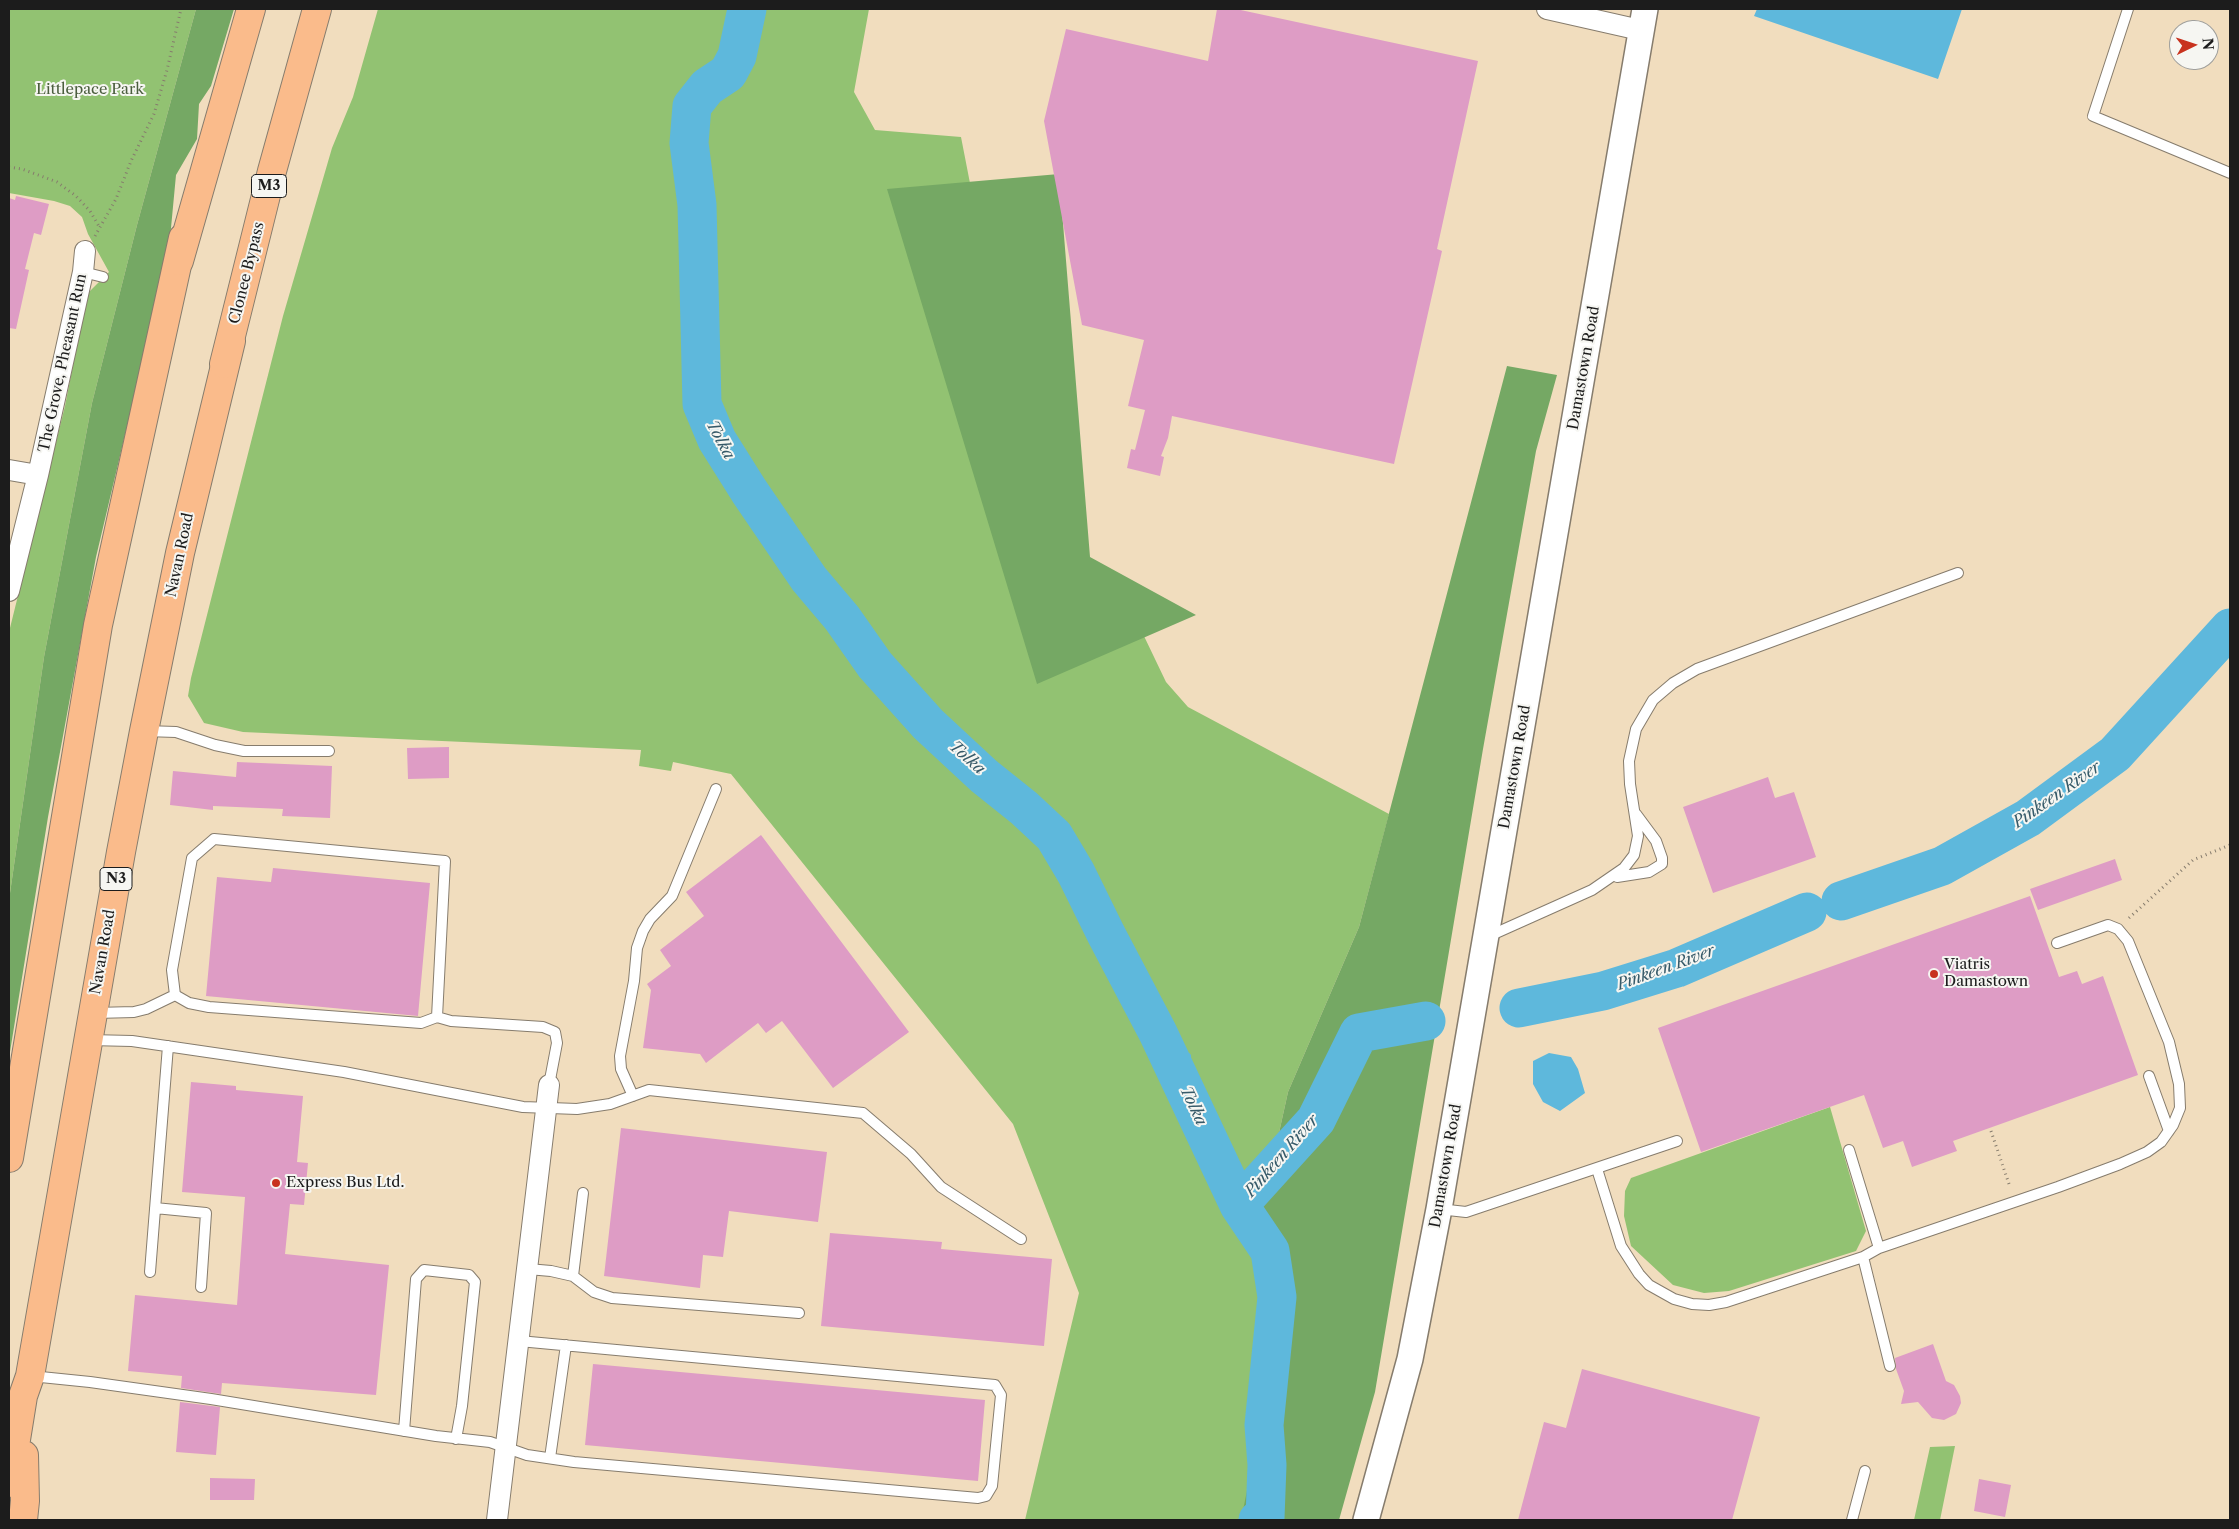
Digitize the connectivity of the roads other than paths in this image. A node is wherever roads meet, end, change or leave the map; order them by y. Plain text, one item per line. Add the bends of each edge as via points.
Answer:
1 (239, 9) edge
2 (251, 9) edge
3 (318, 9) edge
4 (329, 9) edge
5 (1547, 9) edge
6 (2128, 9) edge
7 (1642, 19) edge
8 (2230, 173) edge
9 (85, 251) road end
10 (179, 260) junction
11 (83, 272) junction
12 (103, 276) dead end
13 (224, 364) junction
14 (9, 470) edge
15 (38, 475) junction
16 (1958, 573) dead end
17 (9, 591) edge
18 (144, 731) junction
19 (329, 751) dead end
20 (716, 789) dead end
21 (1634, 811) junction
22 (1607, 880) junction
23 (1486, 938) junction
24 (2057, 943) dead end
25 (175, 995) junction
26 (93, 1013) junction
27 (437, 1018) junction
28 (88, 1040) junction
29 (168, 1046) junction
30 (2149, 1076) dead end
31 (549, 1085) joint
32 (633, 1096) junction
33 (546, 1109) junction
34 (2169, 1132) junction
35 (1677, 1141) dead end
36 (1849, 1150) dead end
37 (9, 1158) edge
38 (1597, 1169) junction
39 (583, 1193) dead end
40 (155, 1208) junction
41 (1439, 1209) junction
42 (1020, 1239) dead end
43 (1879, 1248) junction
44 (1863, 1257) junction
45 (528, 1270) junction
46 (150, 1272) dead end
47 (573, 1276) junction
48 (201, 1287) dead end
49 (799, 1313) dead end
50 (519, 1341) junction
51 (566, 1345) junction
52 (1890, 1366) dead end
53 (26, 1386) junction
54 (404, 1431) junction
55 (456, 1439) junction
56 (506, 1449) junction
57 (550, 1458) junction
58 (1865, 1471) dead end
59 (9, 1483) edge
60 (22, 1520) edge
61 (497, 1520) edge
62 (1368, 1520) edge
63 (1852, 1520) edge

1 - 10 highway via 205,128
2 - 10 highway
3 - 13 highway, Clonee Bypass / M3 via 272,171
4 - 13 highway
5 - 7 street
6 - 8 lane via 2093,116
7 - 23 street, Damastown Road
9 - 11 street, The Grove, Pheasant Run
10 - 37 highway via 98,625
11 - 12 lane
11 - 15 street, The Grove, Pheasant Run
13 - 18 highway, Navan Road / N3 via 180,553
14 - 15 street
15 - 17 street, The Grove, Pheasant Run
16 - 21 lane via 1697,669 1673,682 1653,700 1636,729 1629,761
18 - 19 lane via 176,732 215,745 244,750
18 - 26 highway, Navan Road / N3
20 - 32 lane via 672,896 650,920 637,948 620,1056 621,1069
21 - 22 lane via 1638,836 1634,855 1624,868
21 - 22 lane via 1656,841 1662,864 1649,872
22 - 23 lane via 1592,890
23 - 41 street, Damastown Road
24 - 34 lane via 2108,925 2118,929 2128,941 2169,1042 2179,1084 2180,1108
25 - 26 lane via 134,1012
25 - 27 lane via 189,1003 209,1007 421,1023
25 - 27 lane via 172,970 192,858 214,840 445,861
26 - 28 highway, Navan Road / N3
27 - 31 lane via 543,1027 555,1032 557,1043
28 - 29 lane
28 - 53 highway, Navan Road / N3
29 - 33 lane via 344,1072 510,1105
29 - 40 lane
30 - 34 lane
31 - 33 street
32 - 33 lane via 577,1109
32 - 42 lane via 649,1090 863,1113 911,1154 941,1187
33 - 45 street
34 - 43 lane via 2154,1147 2120,1164
35 - 38 lane
36 - 43 lane
38 - 41 lane via 1466,1212
38 - 44 lane via 1621,1246 1630,1263 1649,1285 1674,1299 1709,1305 1726,1302
39 - 47 lane
40 - 46 lane
40 - 48 lane via 206,1213
41 - 62 street, Damastown Road via 1410,1359
43 - 44 lane
44 - 52 lane
45 - 47 lane
45 - 50 street
47 - 49 lane via 594,1292 612,1298
50 - 51 lane
50 - 56 street
51 - 57 lane
51 - 57 lane via 995,1384 1001,1395 992,1486 986,1496 978,1498
53 - 54 lane via 90,1382
53 - 59 highway, N3
53 - 60 highway
54 - 55 lane
54 - 55 lane via 416,1279 424,1270 469,1275 475,1282
55 - 56 lane via 490,1442
56 - 57 lane via 527,1456
56 - 61 street
58 - 63 lane

